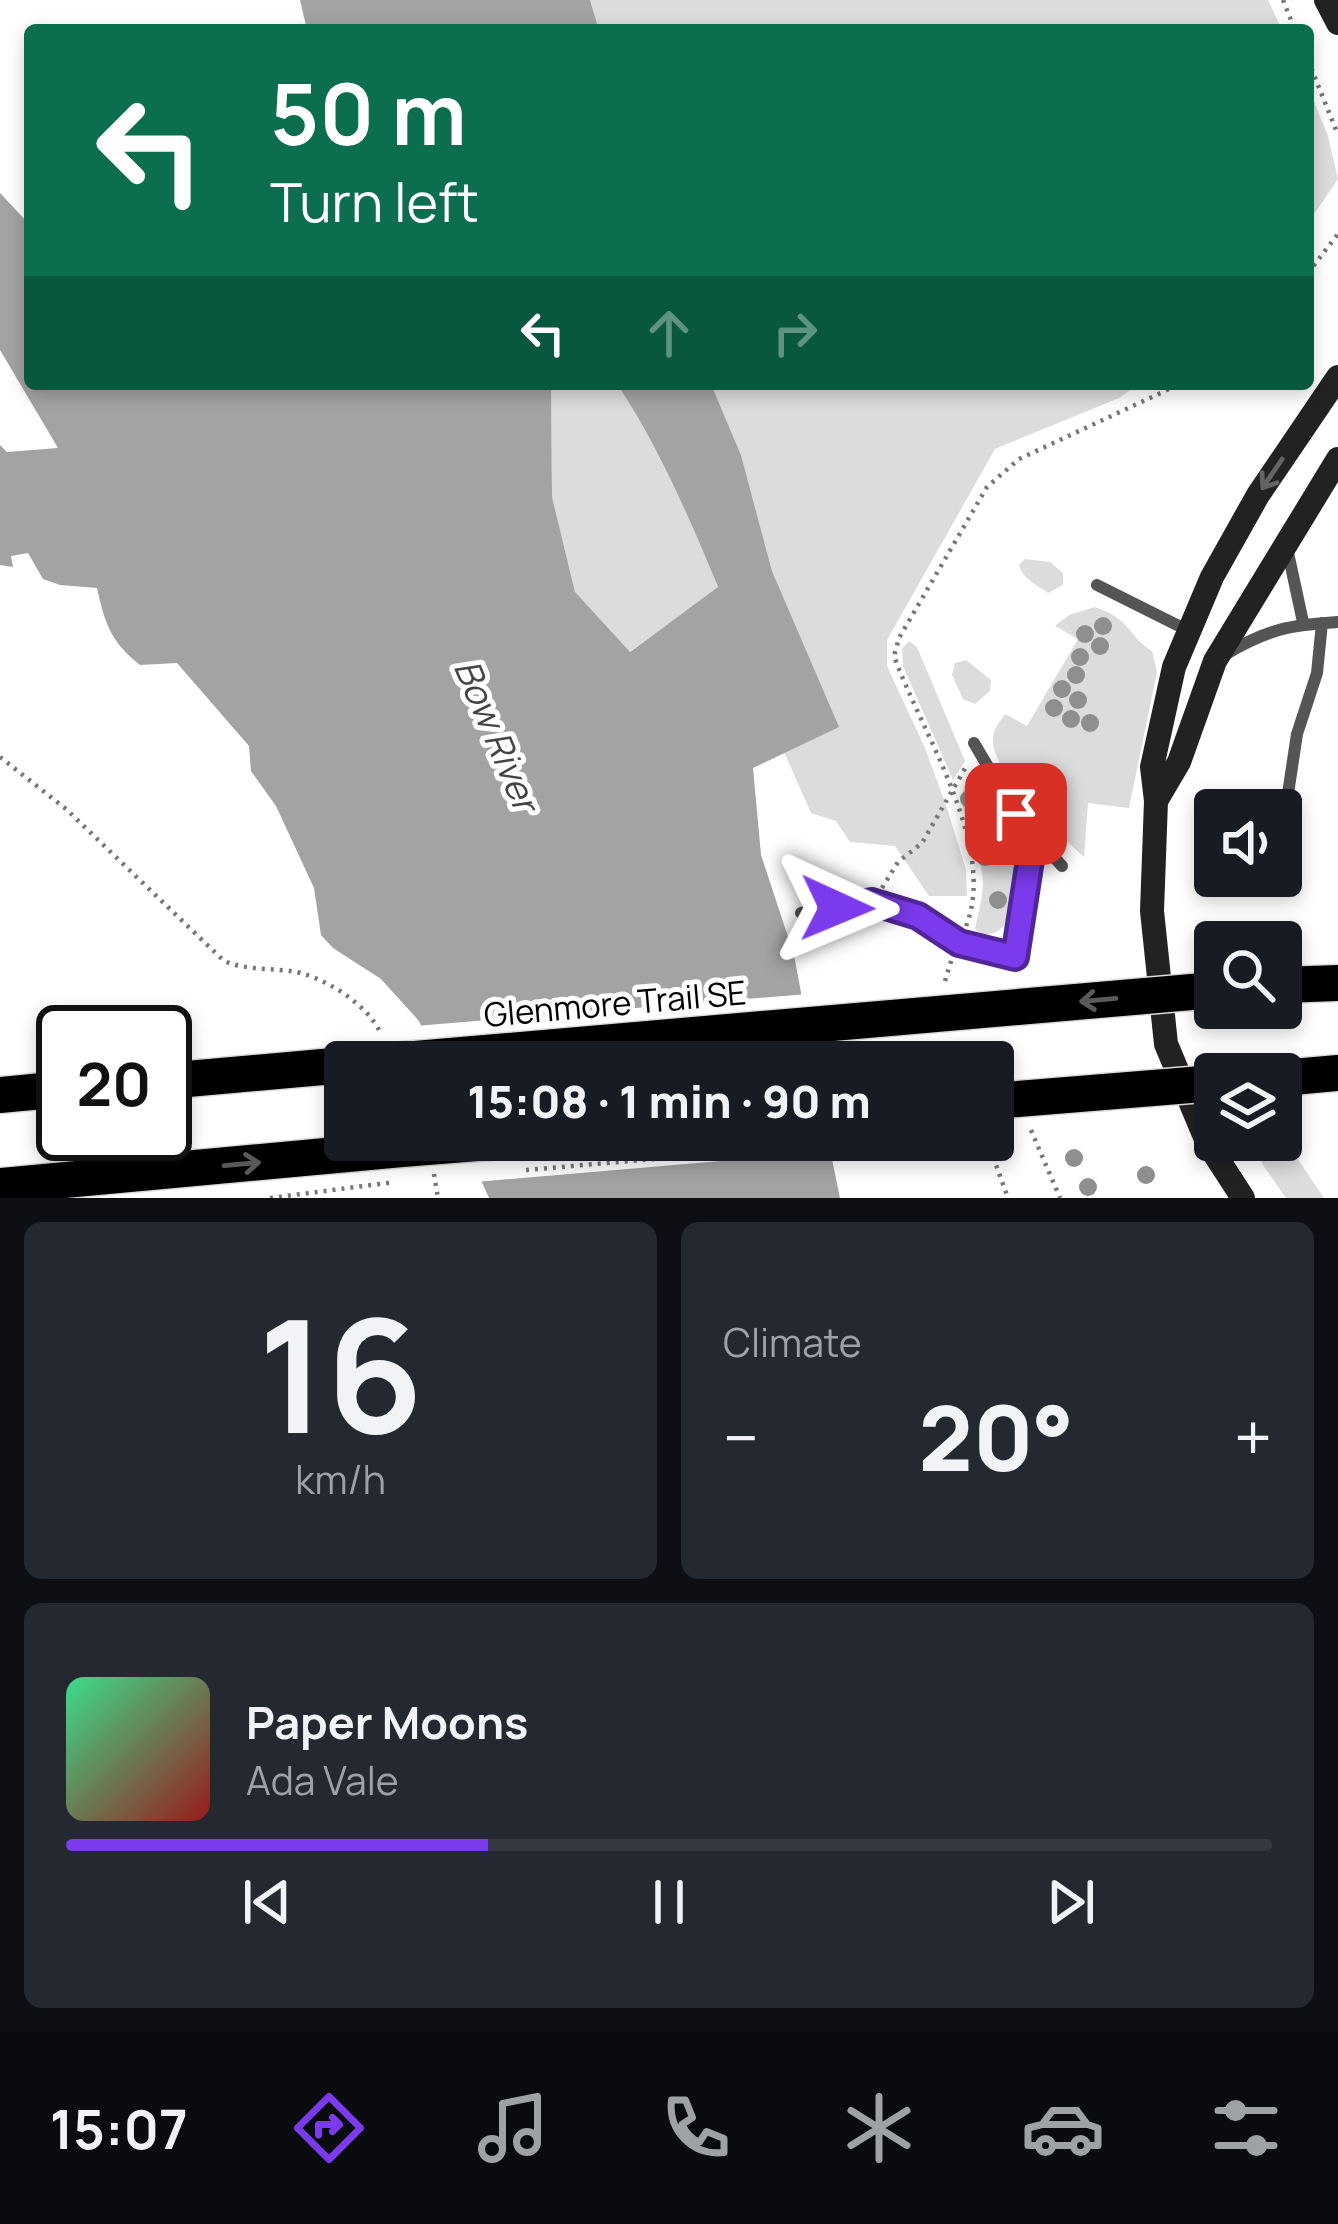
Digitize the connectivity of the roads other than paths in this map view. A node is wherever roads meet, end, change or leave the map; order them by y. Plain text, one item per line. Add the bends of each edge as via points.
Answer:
1 (1326, 0) edge
2 (1338, 23) edge
3 (1338, 377) edge
4 (1338, 460) edge
5 (1286, 541) junction
6 (1096, 585) dead end
7 (1303, 622) junction
8 (1338, 622) edge
9 (1322, 623) junction
10 (1189, 631) junction
11 (1215, 661) junction
12 (975, 746) road end
13 (1289, 789) edge
14 (1156, 801) junction
15 (1034, 834) junction
16 (1062, 866) dead end
17 (801, 913) dead end
18 (1338, 983) edge
19 (1302, 984) edge
20 (1194, 992) edge
21 (541, 1041) edge
22 (324, 1067) edge
23 (192, 1079) edge
24 (1194, 1085) edge
25 (36, 1092) edge
26 (0, 1095) edge
27 (1014, 1099) edge
28 (453, 1161) edge
29 (0, 1186) edge
30 (1243, 1198) edge

1 - 2 main road
3 -> 10 main road via 1258,495
4 - 5 main road
5 - 7 lane
5 - 11 main road
6 - 10 lane
7 - 9 lane
7 - 11 lane via 1263,632
8 - 9 lane
9 - 13 lane
10 - 14 main road via 1157,735
11 - 14 main road via 1179,762
12 - 15 lane
14 - 30 main road via 1152,911 1166,1044 1208,1144
15 - 16 lane
15 - 17 lane via 1015,957 959,943 918,916 872,902
18 - 19 highway
20 -> 21 highway, Glenmore Trail SE, bridge
22 - 23 highway
24 - 27 highway, bridge
25 - 26 highway
29 -> 28 highway, bridge

